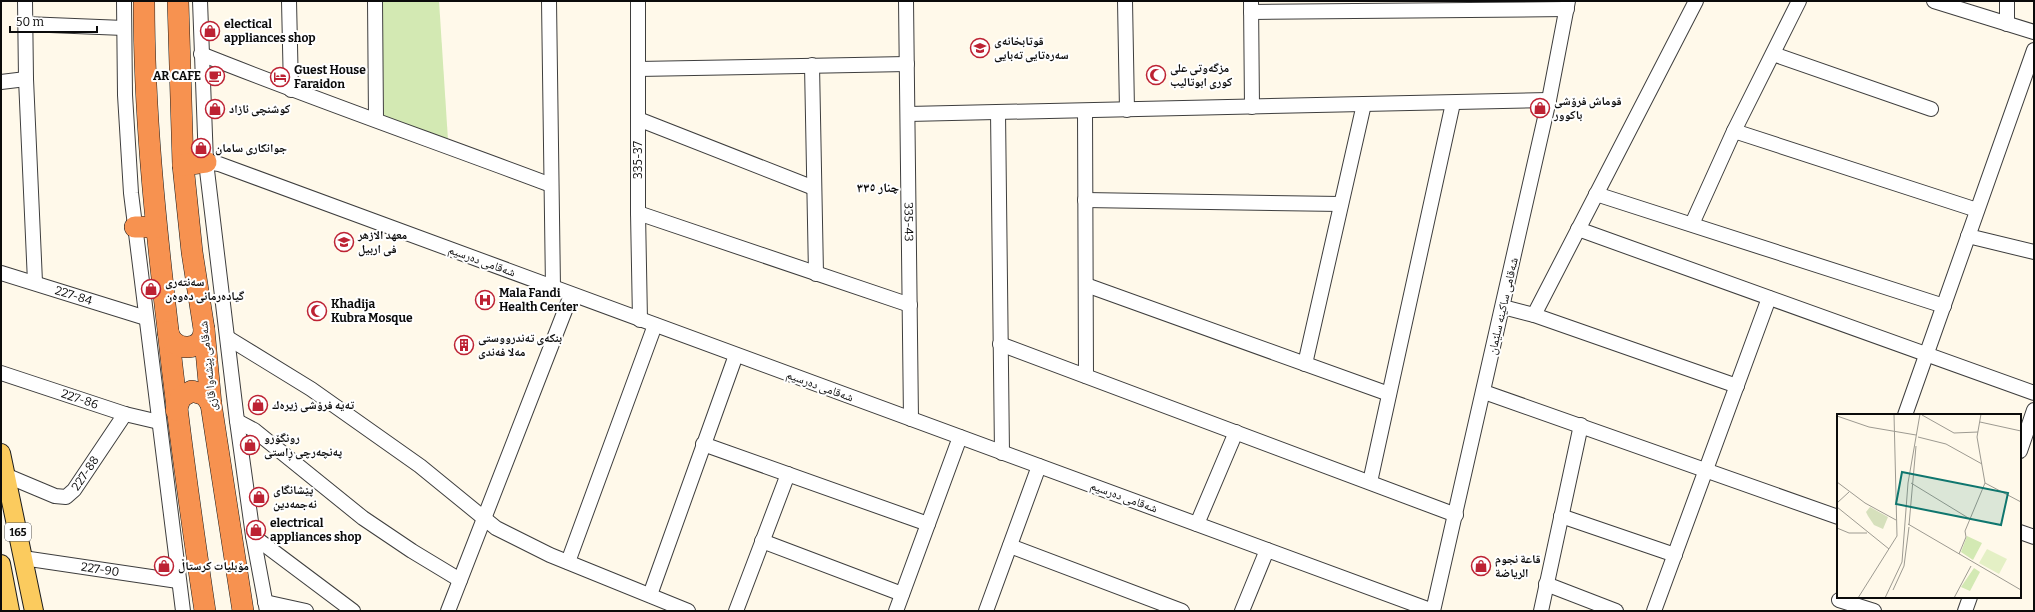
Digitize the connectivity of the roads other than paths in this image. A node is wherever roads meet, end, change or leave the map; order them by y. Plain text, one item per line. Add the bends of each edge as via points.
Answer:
1 (25, 1) edge
2 (124, 1) edge
3 (144, 1) edge
4 (178, 1) edge
5 (200, 1) edge
6 (289, 1) edge
7 (375, 1) edge
8 (549, 1) edge
9 (638, 1) edge
10 (906, 1) edge
11 (1125, 1) edge
12 (1696, 1) edge
13 (1799, 1) edge
14 (1934, 1) edge
15 (2007, 1) edge
16 (1470, 5) edge
17 (1568, 5) edge
18 (1251, 6) edge
19 (1340, 6) edge
20 (25, 24) junction
21 (2007, 24) junction
22 (124, 28) junction
23 (2034, 32) edge
24 (2034, 50) edge
25 (201, 54) junction
26 (1773, 54) junction
27 (907, 64) junction
28 (812, 65) junction
29 (638, 69) junction
30 (26, 79) junction
31 (1, 82) edge
32 (290, 90) junction
33 (1549, 100) junction
34 (1453, 103) junction
35 (1364, 104) junction
36 (1252, 107) junction
37 (1931, 109) dead end
38 (1085, 110) junction
39 (1126, 110) junction
40 (998, 112) junction
41 (908, 114) junction
42 (376, 119) junction
43 (638, 120) junction
44 (1734, 131) junction
45 (206, 162) junction
46 (183, 165) junction
47 (551, 185) junction
48 (814, 188) junction
49 (1596, 194) junction
50 (1086, 200) junction
51 (1341, 204) junction
52 (1977, 210) junction
53 (638, 213) junction
54 (1692, 224) junction
55 (135, 227) junction
56 (156, 227) junction
57 (1578, 229) junction
58 (1968, 236) junction
59 (2034, 252) edge
60 (1, 273) edge
61 (816, 274) junction
62 (35, 282) junction
63 (1086, 285) junction
64 (553, 288) junction
65 (571, 295) junction
66 (1769, 298) junction
67 (910, 305) junction
68 (1944, 306) junction
69 (1503, 307) junction
70 (1534, 315) junction
71 (146, 318) junction
72 (640, 320) junction
73 (655, 325) junction
74 (204, 329) junction
75 (168, 332) junction
76 (228, 338) junction
77 (1000, 344) junction
78 (1926, 354) junction
79 (736, 355) junction
80 (1306, 364) junction
81 (1, 373) edge
82 (1086, 376) junction
83 (1737, 386) junction
84 (1484, 392) junction
85 (2034, 393) edge
86 (1389, 394) junction
87 (211, 404) junction
88 (176, 410) junction
89 (2034, 410) edge
90 (125, 414) junction
91 (1905, 414) edge
92 (911, 419) junction
93 (237, 421) junction
94 (159, 422) junction
95 (1581, 425) junction
96 (1236, 432) junction
97 (960, 437) junction
98 (703, 444) junction
99 (2021, 448) edge
100 (1, 453) edge
101 (1002, 453) junction
102 (1039, 466) junction
103 (1706, 470) junction
104 (788, 474) junction
105 (1370, 482) junction
106 (5, 485) edge
107 (1456, 515) junction
108 (1561, 516) junction
109 (1837, 517) edge
110 (485, 518) junction
111 (928, 524) junction
112 (1197, 524) junction
113 (2021, 532) edge
114 (253, 536) junction
115 (2034, 537) edge
116 (762, 541) junction
117 (1010, 546) junction
118 (1267, 550) junction
119 (1675, 555) junction
120 (23, 558) junction
121 (568, 562) junction
122 (1, 564) edge
123 (460, 580) junction
124 (178, 581) junction
125 (1546, 584) junction
126 (902, 594) junction
127 (650, 595) junction
128 (1970, 598) edge
129 (1838, 603) edge
130 (266, 607) edge
131 (10, 611) edge
132 (34, 611) edge
133 (183, 611) edge
134 (205, 611) edge
135 (243, 611) edge
136 (306, 611) edge
137 (353, 611) edge
138 (448, 611) edge
139 (688, 611) edge
140 (736, 611) edge
141 (896, 611) edge
142 (986, 611) edge
143 (1182, 611) edge
144 (1242, 611) edge
145 (1433, 611) edge
146 (1541, 611) edge
147 (1616, 611) edge
148 (1654, 611) edge
149 (1874, 611) edge
150 (1965, 611) edge

1 - 20 street
2 - 22 street
3 - 56 highway via 147,122
4 - 46 highway, شەقامی پێشەوا قازی
5 - 25 street
6 - 32 street
7 - 42 street
8 - 47 street
9 - 29 street, 335-37
10 - 27 street, 335-43
11 - 39 street
12 - 49 street
13 - 26 street
14 - 21 street
15 - 21 street
16 - 17 street
16 - 19 street
17 - 33 street, شەقامی ساکینە سلێمان
18 - 19 street
18 - 36 street
20 - 22 street
20 - 30 street
21 - 23 street
22 - 55 street via 127,147
24 - 52 street
25 - 32 street
25 - 45 street
26 - 37 street
26 - 44 street
27 - 28 street
27 - 41 street, 335-43
28 - 29 street
28 - 48 street
29 - 43 street, 335-37
30 - 31 street
30 - 62 street
32 - 42 street
33 - 34 street
33 - 69 street, شەقامی ساکینە سلێمان
34 - 35 street
34 - 86 street
35 - 36 street
35 - 51 street
36 - 39 street
38 - 39 street
38 - 40 street
38 - 50 street
40 - 41 street
40 - 77 street
41 - 67 street, 335-43
42 - 47 street
43 - 48 street
43 - 53 street, 335-37
44 - 52 street
44 - 54 street
45 - 46 highway
45 - 64 street, شەقامی دەرسیم via 219,164
45 - 76 street
46 - 74 highway, شەقامی پێشەوا قازی via 192,252
47 - 64 street
48 - 61 street
49 - 54 street
49 - 57 street
50 - 51 street
50 - 63 street
51 - 80 street
52 - 58 street
53 - 61 street
53 - 72 street, 335-37
54 - 68 street
55 - 56 highway
55 - 71 street
56 - 75 highway
57 - 66 street
57 - 70 street
58 - 59 street
58 - 68 street
60 - 62 street, 227-84
61 - 67 street
62 - 71 street, 227-84
63 - 80 street
63 - 82 street
64 - 65 street, شەقامی دەرسیم
65 - 72 street, شەقامی دەرسیم
65 - 110 street
66 - 78 street
66 - 83 street
67 - 92 street, 335-43
68 - 78 street
69 - 70 street
69 - 84 street, شەقامی ساکینە سلێمان
70 - 83 street
71 - 94 street
72 - 73 street, شەقامی دەرسیم
73 - 79 street, شەقامی دەرسیم
73 - 121 street
74 - 75 highway via 201,340 188,347 174,343
74 - 87 highway, شەقامی پێشەوا قازی
75 - 88 highway
76 - 93 street
76 - 110 street via 311,389 420,466
77 - 82 street
77 - 101 street
78 - 85 street
78 - 91 street
79 - 92 street, شەقامی دەرسیم
79 - 98 street
80 - 86 street
81 - 90 street, 227-86
82 - 96 street
83 - 103 street
84 - 95 street
84 - 107 street, شەقامی ساکینە سلێمان
86 - 105 street
87 - 88 highway via 205,395 192,392 181,397
87 - 135 highway, شەقامی پێشەوا قازی
88 - 134 highway
89 - 99 street
90 - 94 street, 227-86
90 - 106 street, 227-88 via 74,490 66,497
92 - 97 street, شەقامی دەرسیم
93 - 114 street
93 - 123 street via 254,430 362,518
94 - 124 street
95 - 103 street
95 - 108 street
96 - 105 street
96 - 112 street
97 - 101 street, شەقامی دەرسیم
97 - 111 street
98 - 104 street
98 - 127 street
100 - 106 main road, 165
101 - 102 street, شەقامی دەرسیم
102 - 112 street, شەقامی دەرسیم
102 - 117 street
103 - 109 street
103 - 119 street
104 - 111 street
104 - 116 street
105 - 107 street
106 - 120 main road, 165
107 - 145 street, شەقامی ساکینە سلێمان
108 - 119 street
108 - 125 street
110 - 121 street via 496,528
110 - 123 street
111 - 126 street
112 - 118 street, شەقامی دەرسیم
113 - 115 street
114 - 130 street
114 - 137 street
116 - 126 street
116 - 140 street
117 - 142 street
117 - 143 street
118 - 144 street
118 - 145 street, شەقامی دەرسیم
119 - 148 street
120 - 124 street, 227-90
120 - 132 main road, 165
121 - 127 street
122 - 131 main road
123 - 138 street
124 - 133 street
125 - 146 street
125 - 147 street
126 - 141 street
127 - 139 street
128 - 150 street
129 - 149 street
130 - 136 street

